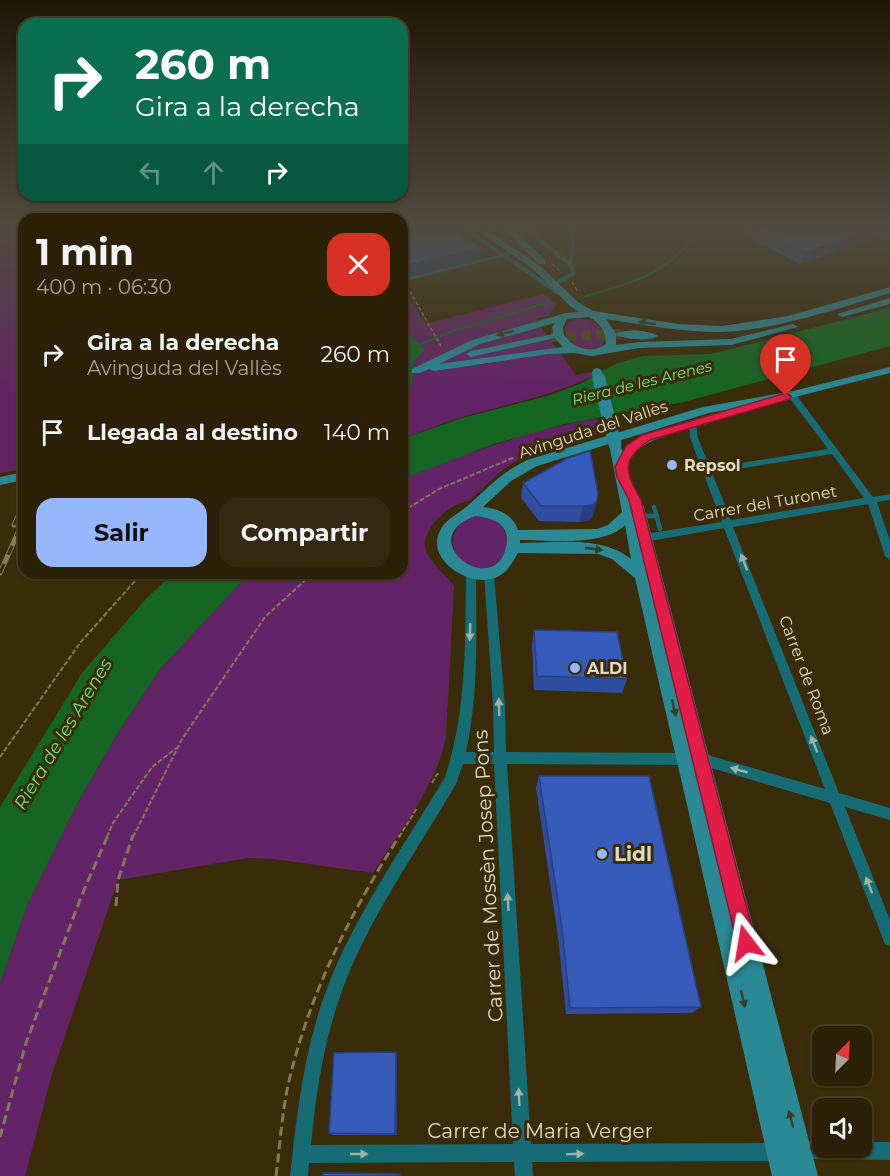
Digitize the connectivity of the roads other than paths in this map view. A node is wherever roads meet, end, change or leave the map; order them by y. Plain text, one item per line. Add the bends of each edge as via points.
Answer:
1 (551, 284) edge
2 (554, 284) edge
3 (557, 284) edge
4 (564, 284) edge
5 (559, 289) junction
6 (890, 290) edge
7 (890, 301) edge
8 (589, 315) junction
9 (564, 318) junction
10 (789, 319) junction
11 (801, 324) junction
12 (621, 334) tunnel mouth
13 (637, 335) junction
14 (551, 337) tunnel mouth
15 (576, 351) junction
16 (604, 351) junction
17 (456, 358) junction
18 (890, 362) edge
19 (890, 370) edge
20 (408, 373) edge
21 (597, 373) junction
22 (791, 394) junction
23 (707, 410) junction
24 (692, 423) junction
25 (834, 451) junction
26 (707, 471) junction
27 (622, 472) junction
28 (18, 477) edge
29 (0, 481) edge
30 (494, 489) junction
31 (890, 496) edge
32 (871, 500) junction
33 (654, 507) dead end
34 (631, 512) junction
35 (468, 513) junction
36 (499, 516) junction
37 (657, 516) junction
38 (729, 525) junction
39 (660, 529) dead end
40 (644, 538) junction
41 (514, 541) junction
42 (890, 556) edge
43 (471, 573) junction
44 (489, 574) junction
45 (642, 575) junction
46 (459, 758) junction
47 (500, 758) junction
48 (694, 759) junction
49 (836, 799) junction
50 (890, 814) edge
51 (890, 939) edge
52 (789, 1151) junction
53 (890, 1151) edge
54 (301, 1154) junction
55 (523, 1154) junction
56 (299, 1176) edge
57 (524, 1176) edge
58 (785, 1176) edge
59 (805, 1176) edge

1 - 5 main road
2 - 5 main road
3 - 5 main road
4 - 5 lane
5 - 8 main road
5 - 9 main road via 567,305
6 - 10 main road
7 - 11 main road
8 - 9 main road
10 -> 8 main road via 708,329
8 - 16 main road via 602,321 611,334 611,345
9 - 15 main road via 558,326 560,336
9 -> 17 main road via 487,338
10 - 13 main road via 723,334
11 - 13 main road via 727,338
11 - 16 main road via 731,342 639,345
12 - 13 main road
14 - 17 main road
15 - 16 main road
15 - 17 main road
15 - 21 main road
16 - 21 main road via 597,360
17 - 20 main road
18 - 23 main road, Avinguda del Vallès
19 - 22 main road, Avinguda del Vallès
21 - 27 main road, bridge
22 - 23 main road, Avinguda del Vallès
22 - 24 main road, Avinguda del Vallès
22 - 25 street
23 - 30 main road, Avinguda del Vallès via 532,463
24 - 26 street, Carrer de Roma
24 - 27 main road, Avinguda del Vallès via 637,443 630,448
25 - 26 street
25 - 32 street
26 - 38 street, Carrer de Roma
27 - 34 main road via 635,500
28 - 29 main road
30 - 35 main road, Avinguda del Vallès
30 - 36 main road via 493,502
31 - 32 street, Carrer del Turonet
32 - 38 street, Carrer del Turonet
32 - 42 street
33 - 37 lane
34 - 37 lane
34 - 40 main road
34 - 41 main road via 613,529 597,534
34 - 45 main road
35 - 36 main road via 485,511
35 - 43 main road via 451,523 444,540 448,556
36 - 41 main road via 508,524
37 - 39 lane
38 - 40 street, Carrer del Turonet
49 -> 38 street, Carrer de Roma
40 - 48 main road
41 - 44 main road via 510,559
41 -> 45 main road via 598,549 617,555
43 - 44 main road
43 -> 46 street via 468,699
47 -> 44 street, Carrer de Mossèn Josep Pons
45 -> 48 main road
46 - 47 street
46 - 54 street via 451,780 364,926 336,986 314,1061
47 - 48 street
55 -> 47 street, Carrer de Mossèn Josep Pons
49 -> 48 street
48 - 52 main road
49 - 50 street
51 -> 49 street, Carrer de Roma
52 - 53 street, Carrer de Maria Verger
55 -> 52 street, Carrer de Maria Verger
52 - 58 main road
52 - 59 main road
54 -> 55 street, Carrer de Maria Verger
54 - 56 street
55 - 57 street, Carrer de Mossèn Josep Pons

